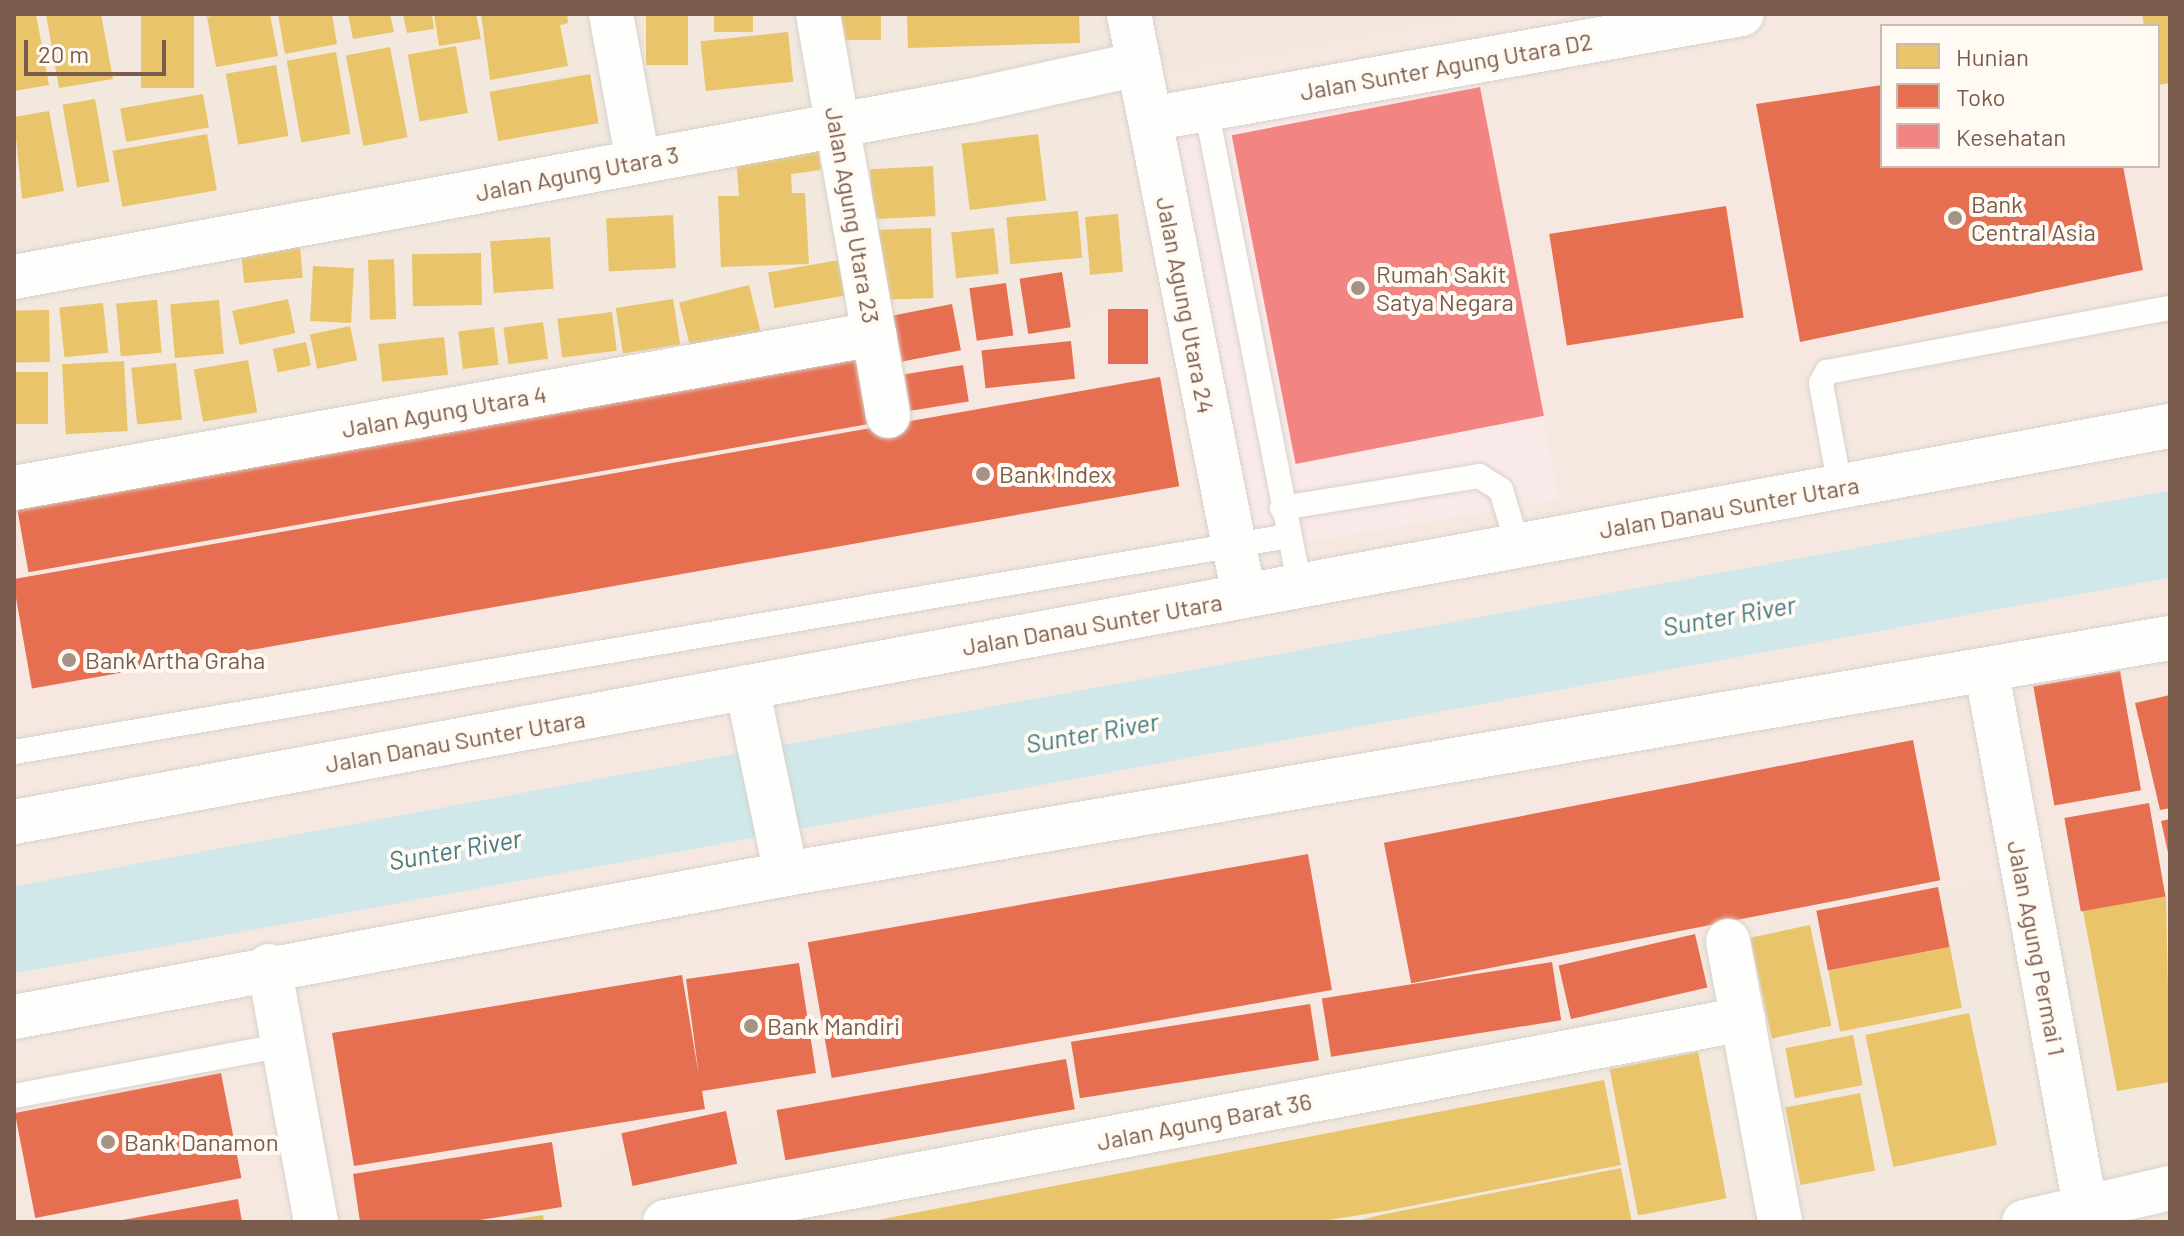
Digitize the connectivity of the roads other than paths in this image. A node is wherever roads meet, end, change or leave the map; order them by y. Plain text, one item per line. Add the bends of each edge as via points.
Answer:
1 (611, 14) edge
2 (818, 14) edge
3 (1129, 14) edge
4 (1742, 14) edge
5 (1544, 32) edge
6 (1139, 64) junction
7 (1206, 108) junction
8 (1150, 119) junction
9 (837, 125) junction
10 (638, 161) junction
11 (14, 277) edge
12 (2170, 308) edge
13 (874, 334) junction
14 (888, 416) dead end
15 (2170, 426) edge
16 (1840, 487) junction
17 (14, 488) edge
18 (1282, 508) junction
19 (1289, 536) junction
20 (1234, 545) junction
21 (1518, 546) junction
22 (1300, 586) junction
23 (1244, 596) junction
24 (2170, 638) edge
25 (1987, 673) junction
26 (751, 707) junction
27 (14, 752) edge
28 (14, 822) edge
29 (783, 860) junction
30 (1728, 941) dead end
31 (269, 966) junction
32 (14, 1017) edge
33 (1743, 1019) junction
34 (284, 1045) junction
35 (14, 1096) edge
36 (2170, 1188) edge
37 (2087, 1214) edge
38 (316, 1222) edge
39 (665, 1222) edge
40 (1780, 1222) edge
41 (2024, 1222) edge

1 - 10 street
2 - 9 street, Jalan Agung Utara 23
3 - 6 street, Jalan Agung Utara 24
4 - 5 street, Jalan Sunter Agung Utara D2
5 - 7 street, Jalan Sunter Agung Utara D2
6 - 8 street, Jalan Agung Utara 24
6 - 9 street, Jalan Agung Utara 3
7 - 8 street, Jalan Sunter Agung Utara D2
7 - 18 lane
8 - 20 street, Jalan Agung Utara 24
9 - 10 street, Jalan Agung Utara 3
9 - 13 street, Jalan Agung Utara 23
10 - 11 street, Jalan Agung Utara 3
12 - 16 lane via 1827,372 1821,383
13 - 14 street, Jalan Agung Utara 23
13 - 17 street, Jalan Agung Utara 4
15 - 16 street, Jalan Danau Sunter Utara
16 - 21 street, Jalan Danau Sunter Utara
18 - 19 lane
18 - 21 lane via 1479,476 1501,490
19 - 20 lane
19 - 22 lane
20 - 23 street, Jalan Agung Utara 24
20 - 27 lane
21 - 22 street, Jalan Danau Sunter Utara
22 - 23 street, Jalan Danau Sunter Utara
23 - 26 street, Jalan Danau Sunter Utara
24 - 25 street
25 - 29 street
25 - 37 street, Jalan Agung Permai 1
26 - 28 street, Jalan Danau Sunter Utara
26 - 29 street
29 - 31 street
30 - 33 street
31 - 32 street
31 - 34 street
33 - 39 street, Jalan Agung Barat 36
33 - 40 street
34 - 35 lane
34 - 38 street
36 - 37 street
37 - 41 street

